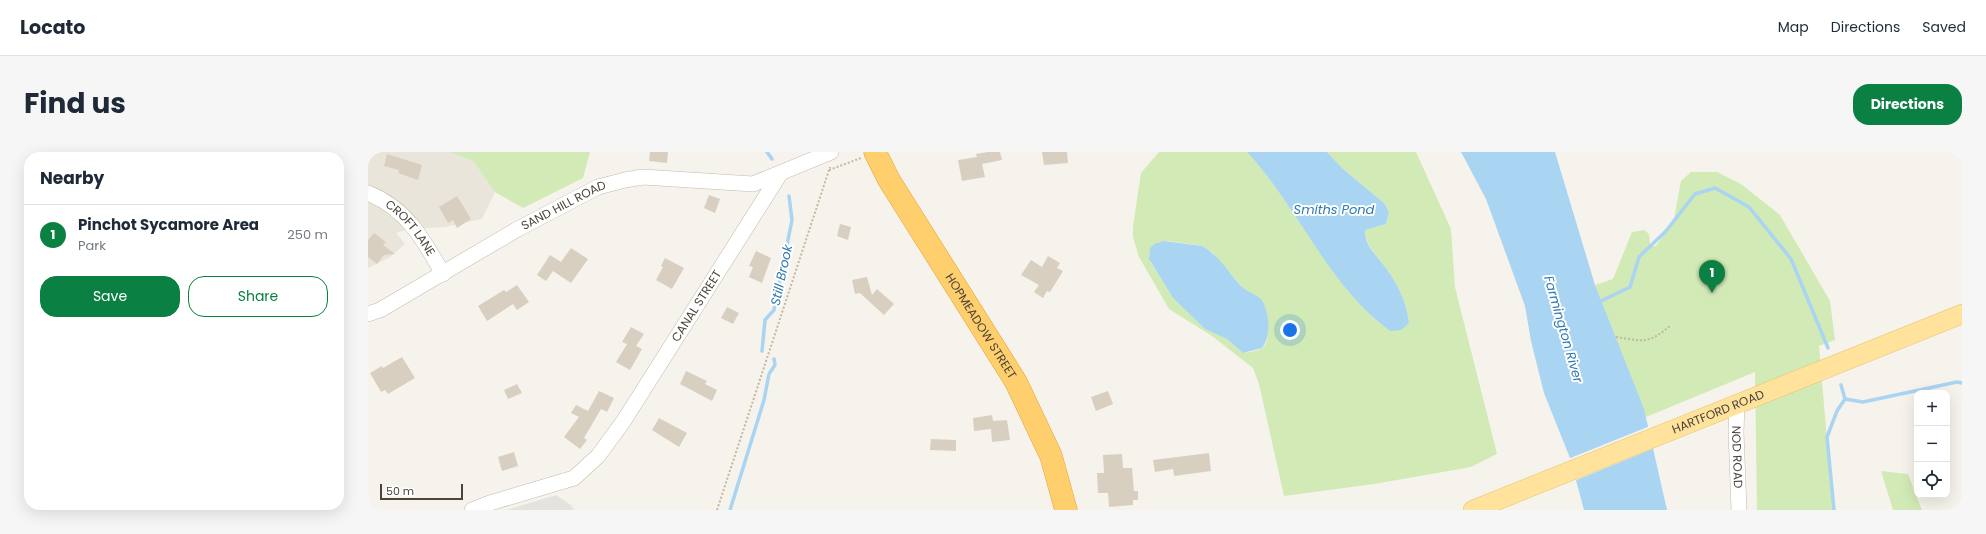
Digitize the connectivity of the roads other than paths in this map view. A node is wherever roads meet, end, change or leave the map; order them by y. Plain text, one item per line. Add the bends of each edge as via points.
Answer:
1 (831, 152) edge
2 (867, 156) edge
3 (780, 174) junction
4 (368, 193) edge
5 (443, 274) junction
6 (368, 314) edge
7 (1962, 314) edge
8 (1737, 404) junction
9 (472, 510) edge
10 (1066, 510) edge
11 (1473, 510) edge
12 (1739, 510) edge

1 - 3 street
2 - 10 highway, HOPMEADOW STREET via 889,180 1016,382 1051,456
3 - 5 street, SAND HILL ROAD via 753,184 643,177 598,187 516,230
3 - 9 street, CANAL STREET via 623,422 598,456 574,478
4 - 5 street, CROFT LANE via 385,201 408,220
5 - 6 street, SAND HILL ROAD via 380,310
7 - 8 main road, HARTFORD ROAD
8 - 11 main road, HARTFORD ROAD
8 - 12 street, NOD ROAD

